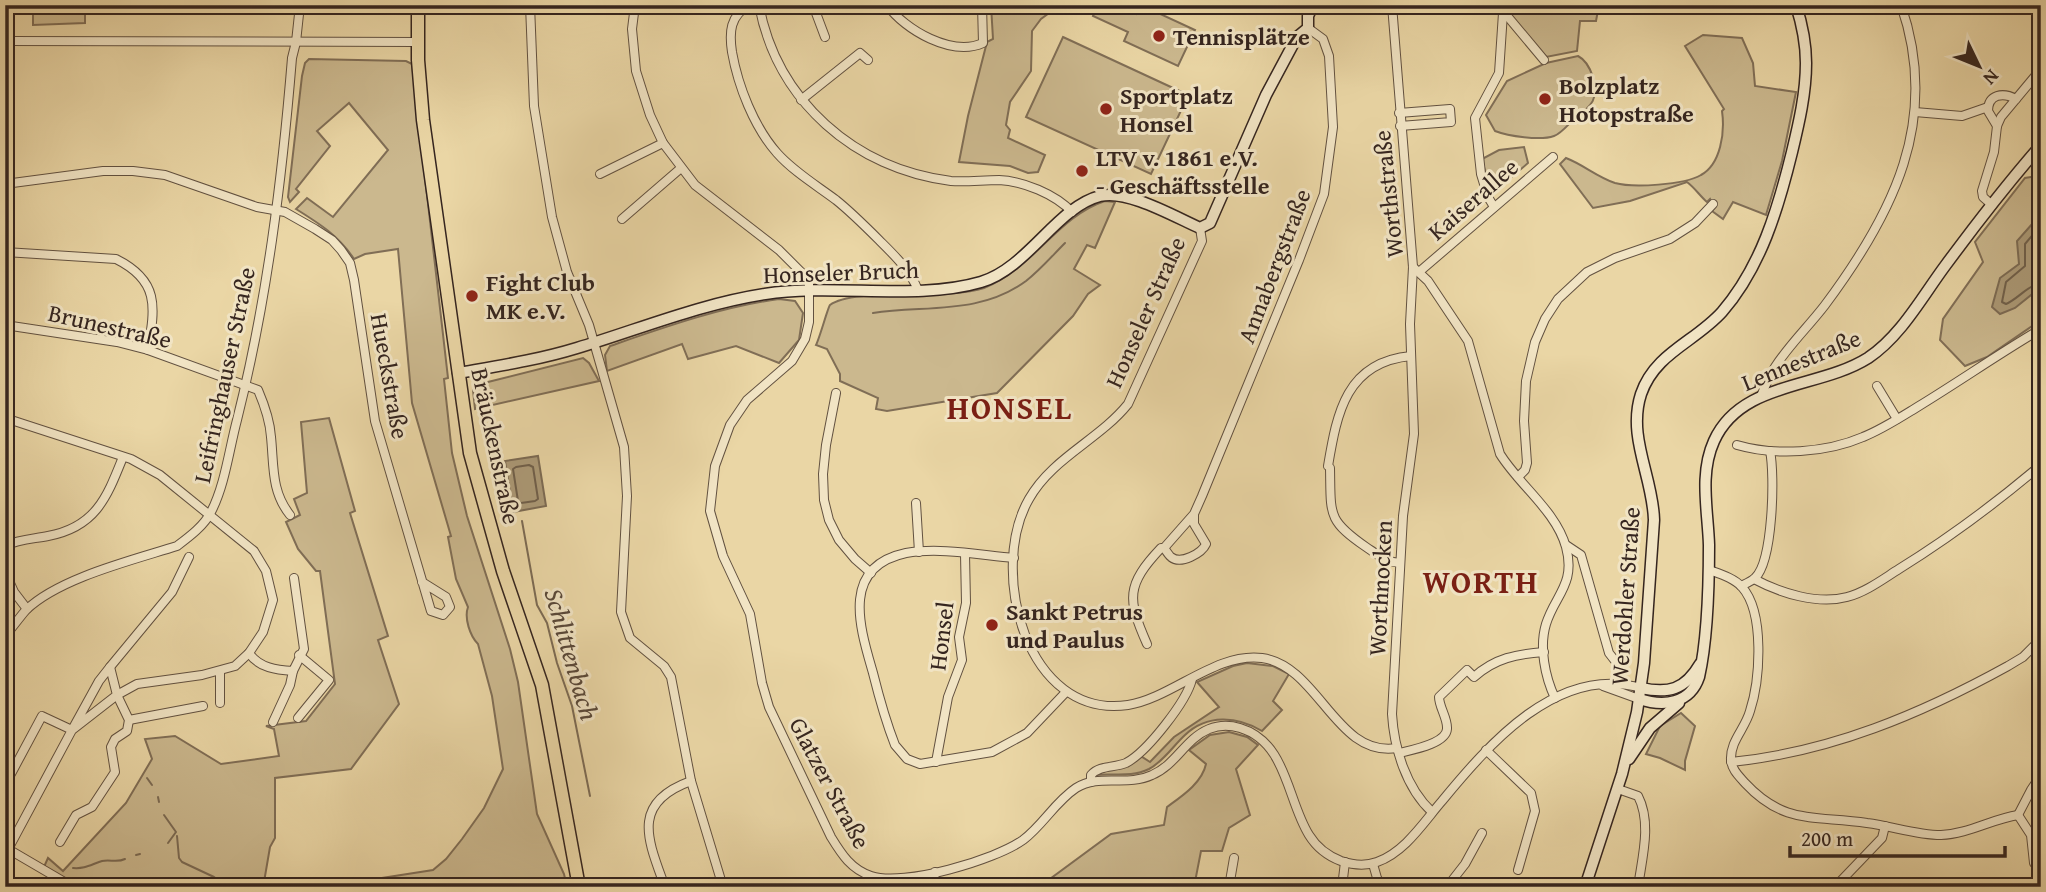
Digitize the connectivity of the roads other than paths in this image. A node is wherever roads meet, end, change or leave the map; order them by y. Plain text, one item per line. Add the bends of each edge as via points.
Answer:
1 (300, 5) edge
2 (418, 5) edge
3 (530, 5) edge
4 (635, 5) edge
5 (748, 5) edge
6 (759, 5) edge
7 (813, 5) edge
8 (887, 5) edge
9 (982, 5) edge
10 (1313, 5) edge
11 (1392, 5) edge
12 (1498, 5) edge
13 (1796, 5) edge
14 (1901, 5) edge
15 (1503, 13) junction
16 (1308, 28) junction
17 (825, 37) dead end
18 (5, 41) edge
19 (296, 43) junction
20 (418, 43) junction
21 (868, 60) dead end
22 (1544, 60) dead end
23 (2041, 69) edge
24 (2015, 99) junction
25 (801, 100) junction
26 (1987, 107) junction
27 (1915, 112) junction
28 (1399, 113) junction
29 (1400, 126) junction
30 (1997, 126) junction
31 (663, 143) junction
32 (2041, 145) edge
33 (1553, 156) dead end
34 (2031, 156) junction
35 (2041, 164) edge
36 (681, 168) junction
37 (600, 174) dead end
38 (5, 184) edge
39 (1713, 204) dead end
40 (1992, 205) junction
41 (1494, 206) junction
42 (278, 211) junction
43 (1072, 212) junction
44 (622, 219) dead end
45 (1200, 228) junction
46 (5, 252) edge
47 (1416, 269) junction
48 (810, 290) junction
49 (918, 290) junction
50 (5, 325) edge
51 (2041, 328) edge
52 (595, 342) junction
53 (148, 350) junction
54 (1411, 356) junction
55 (458, 373) junction
56 (246, 384) junction
57 (1877, 386) dead end
58 (836, 393) dead end
59 (1761, 396) junction
60 (5, 418) edge
61 (1896, 419) junction
62 (1737, 445) dead end
63 (1770, 451) junction
64 (123, 457) junction
65 (2041, 465) edge
66 (1518, 477) junction
67 (916, 503) dead end
68 (210, 514) junction
69 (1194, 514) junction
70 (290, 515) dead end
71 (1566, 545) junction
72 (5, 546) edge
73 (1164, 548) junction
74 (919, 552) junction
75 (965, 554) junction
76 (189, 557) dead end
77 (1014, 558) junction
78 (1400, 563) junction
79 (1709, 570) junction
80 (5, 572) edge
81 (871, 573) junction
82 (294, 578) dead end
83 (1755, 579) junction
84 (422, 582) dead end
85 (1741, 586) junction
86 (27, 609) junction
87 (5, 636) edge
88 (2041, 639) edge
89 (1147, 644) dead end
90 (1544, 652) junction
91 (250, 653) junction
92 (299, 655) junction
93 (1702, 658) junction
94 (1616, 662) dead end
95 (110, 667) junction
96 (293, 671) junction
97 (220, 672) junction
98 (1192, 678) junction
99 (1694, 689) junction
100 (1066, 692) junction
101 (1640, 694) junction
102 (117, 695) junction
103 (1555, 698) junction
104 (220, 703) dead end
105 (203, 706) dead end
106 (298, 718) dead end
107 (129, 720) junction
108 (272, 722) dead end
109 (72, 730) junction
110 (1398, 750) junction
111 (1486, 750) junction
112 (936, 762) junction
113 (1731, 762) junction
114 (1624, 767) junction
115 (2041, 775) edge
116 (691, 781) junction
117 (1091, 782) junction
118 (5, 785) edge
119 (1618, 789) junction
120 (1432, 812) junction
121 (2018, 816) junction
122 (1885, 826) junction
123 (1482, 833) dead end
124 (60, 842) dead end
125 (7, 851) edge
126 (1234, 859) dead end
127 (1345, 862) junction
128 (1373, 864) junction
129 (2041, 865) edge
130 (1518, 870) dead end
131 (935, 872) junction
132 (73, 887) edge
133 (579, 887) edge
134 (665, 887) edge
135 (723, 887) edge
136 (933, 887) edge
137 (1229, 887) edge
138 (1342, 887) edge
139 (1382, 887) edge
140 (1447, 887) edge
141 (1585, 887) edge
142 (1638, 887) edge
143 (1835, 887) edge

1 - 19 street, Leifringhauser Straße
2 - 20 main road, Bräuckenstraße
3 - 52 street via 534,106 552,217 567,272
4 - 31 street via 636,71
5 - 49 street via 734,19 730,39 738,78 761,130 787,163 850,212 911,272
6 - 25 street via 774,54
7 - 17 street
8 - 9 street via 903,23 927,38 965,46 983,43
10 - 16 street, Honseler Straße
11 - 28 street, Worthstraße
12 - 15 street
13 - 101 street, Werdohler Straße via 1805,38 1805,78 1795,139 1772,222 1734,297 1657,365 1640,398 1636,433 1654,520
14 - 27 street via 1913,52
15 - 22 street
15 - 41 street via 1499,73 1475,118 1480,174
16 - 45 street, Honseler Straße via 1297,37 1266,95 1210,223
16 - 69 street, Annabergstraße via 1323,39 1331,69 1333,127 1324,194
18 - 19 street
19 - 20 street
19 - 42 street, Leifringhauser Straße
20 - 55 main road, Bräuckenstraße
21 - 25 street via 860,53
23 - 24 street
24 - 26 street via 2006,94 1996,96
24 - 30 street
25 - 43 street via 833,133 874,159 928,177 1020,184 1058,200
26 - 27 street via 1962,116
26 - 30 street
27 - 59 street via 1907,157 1887,209 1842,282 1776,366
28 - 29 street, Worthstraße
28 - 29 street via 1450,109 1451,122
29 - 47 street, Worthstraße
30 - 40 street via 1982,191
31 - 36 street
31 - 37 street
32 - 34 street, Lennestraße
33 - 41 street, Kaiserallee
34 - 35 street
34 - 40 street, Lennestraße
36 - 44 street
36 - 48 street via 695,185 788,259 804,275
38 - 42 street, Hueckstraße via 133,171 165,175
39 - 66 street via 1670,239 1587,272 1558,299 1545,319 1531,360 1524,406 1527,463
40 - 59 street, Lennestraße via 1883,348 1845,369
41 - 47 street, Kaiserallee
42 - 56 street, Leifringhauser Straße
42 - 84 street, Hueckstraße via 332,240 350,263 375,421
43 - 45 street, Honseler Bruch via 1101,196 1121,196
43 - 49 street, Honseler Bruch via 992,278 948,289
45 - 77 street, Honseler Straße via 1202,241 1133,395 1122,411 1035,489 1023,510
46 - 53 street via 116,260 131,267 145,281 152,298
47 - 54 street, Worthnocken
47 - 66 street, Worthstraße via 1468,341 1494,438
48 - 49 street, Honseler Bruch
48 - 52 street, Honseler Bruch via 714,304
48 - 131 street, Glatzer Straße via 803,344 792,361 747,400 719,450 710,511 715,536 750,614 769,707 841,855 863,873 885,879
50 - 53 street, Brunestraße
51 - 61 street
52 - 55 street, Honseler Bruch
52 - 116 street via 624,447 623,621 630,638 671,677
53 - 56 street, Brunestraße
54 - 78 street, Worthnocken via 1414,434
54 - 78 street via 1375,366 1348,393 1336,419 1329,467 1331,508 1340,528 1388,562
55 - 133 main road, Bräuckenstraße via 470,453 542,685
56 - 68 street, Leifringhauser Straße
56 - 70 street via 258,390 263,402 271,435 274,485
57 - 61 street
58 - 81 street via 826,445 824,500 839,540
59 - 79 street, Lennestraße via 1729,418 1709,453 1705,503
60 - 64 street
61 - 63 street via 1862,438 1839,444
62 - 63 street
63 - 83 street via 1772,516
64 - 68 street via 160,475
64 - 72 street via 101,505 81,524
65 - 83 street via 1941,543 1847,597 1790,593
66 - 71 street, Worthstraße
67 - 74 street
68 - 86 street, Leifringhauser Straße via 177,546 80,578
68 - 91 street via 254,551 271,584 268,617
69 - 73 street, Annabergstraße
69 - 73 street via 1194,524 1206,544 1203,550 1179,560
71 - 90 street, Worthstraße via 1569,569 1546,625
71 - 94 street, Worthstraße via 1581,555 1609,653
73 - 89 street, Annabergstraße via 1143,568 1134,589 1134,612
74 - 75 street
74 - 81 street via 893,557
75 - 77 street
75 - 112 street, Honsel via 966,603 959,637 962,660 948,697
76 - 95 street via 172,592
77 - 100 street, Honseler Straße via 1023,629 1040,665
78 - 110 street, Worthnocken via 1392,714
79 - 85 street
79 - 93 street, Lennestraße
80 - 86 street
81 - 112 street via 860,595 859,619 889,729 907,759 920,764
82 - 92 street via 304,649
83 - 85 street
85 - 113 street via 1757,621 1759,646 1751,710 1736,737
86 - 87 street, Leifringhauser Straße
88 - 113 street via 2008,666 1906,718 1845,740
90 - 103 street, Worthstraße
90 - 110 street via 1502,659 1474,677 1468,670 1439,696 1447,729 1444,735 1434,743
91 - 96 street via 265,666
91 - 97 street
92 - 96 street
92 - 106 street via 329,680
93 - 99 street, Lennestraße
93 - 101 street via 1692,676 1677,687
95 - 102 street
95 - 109 street
96 - 108 street
97 - 102 street via 149,682
97 - 104 street
98 - 100 street, Honseler Straße via 1129,705 1100,705
98 - 110 street, Honseler Straße via 1240,659 1280,663 1299,676 1347,731 1366,742
98 - 117 street, Glatzer Straße via 1184,699 1137,755 1095,770
99 - 101 street via 1671,703 1655,704
99 - 114 street via 1650,728
100 - 112 street via 1010,744 981,755
101 - 103 street via 1600,686 1571,690
101 - 114 street, Werdohler Straße
102 - 107 street
102 - 109 street
103 - 111 street
105 - 107 street
107 - 124 street via 127,731 111,747 115,772 92,807 76,815
109 - 118 street via 43,716
109 - 125 street
110 - 120 street, Worthnocken via 1422,802
111 - 120 street
111 - 130 street via 1531,793 1535,811
113 - 122 street via 1750,789 1786,812 1810,819
114 - 119 street, Werdohler Straße
115 - 121 street
116 - 134 street via 663,796 652,810 647,835
116 - 135 street
117 - 127 street via 1150,776 1169,765 1198,735 1216,727 1238,728 1268,745 1308,835 1323,851
117 - 131 street, Glatzer Straße via 1076,788 1020,842 988,858
119 - 141 street, Werdohler Straße
119 - 142 street via 1638,796 1644,813
120 - 128 street via 1400,849
121 - 122 street via 1944,835
121 - 129 street via 2031,835 2034,863
122 - 143 street via 1882,838
123 - 140 street
125 - 132 street
126 - 137 street
127 - 128 street
127 - 138 street
128 - 139 street
131 - 136 street

